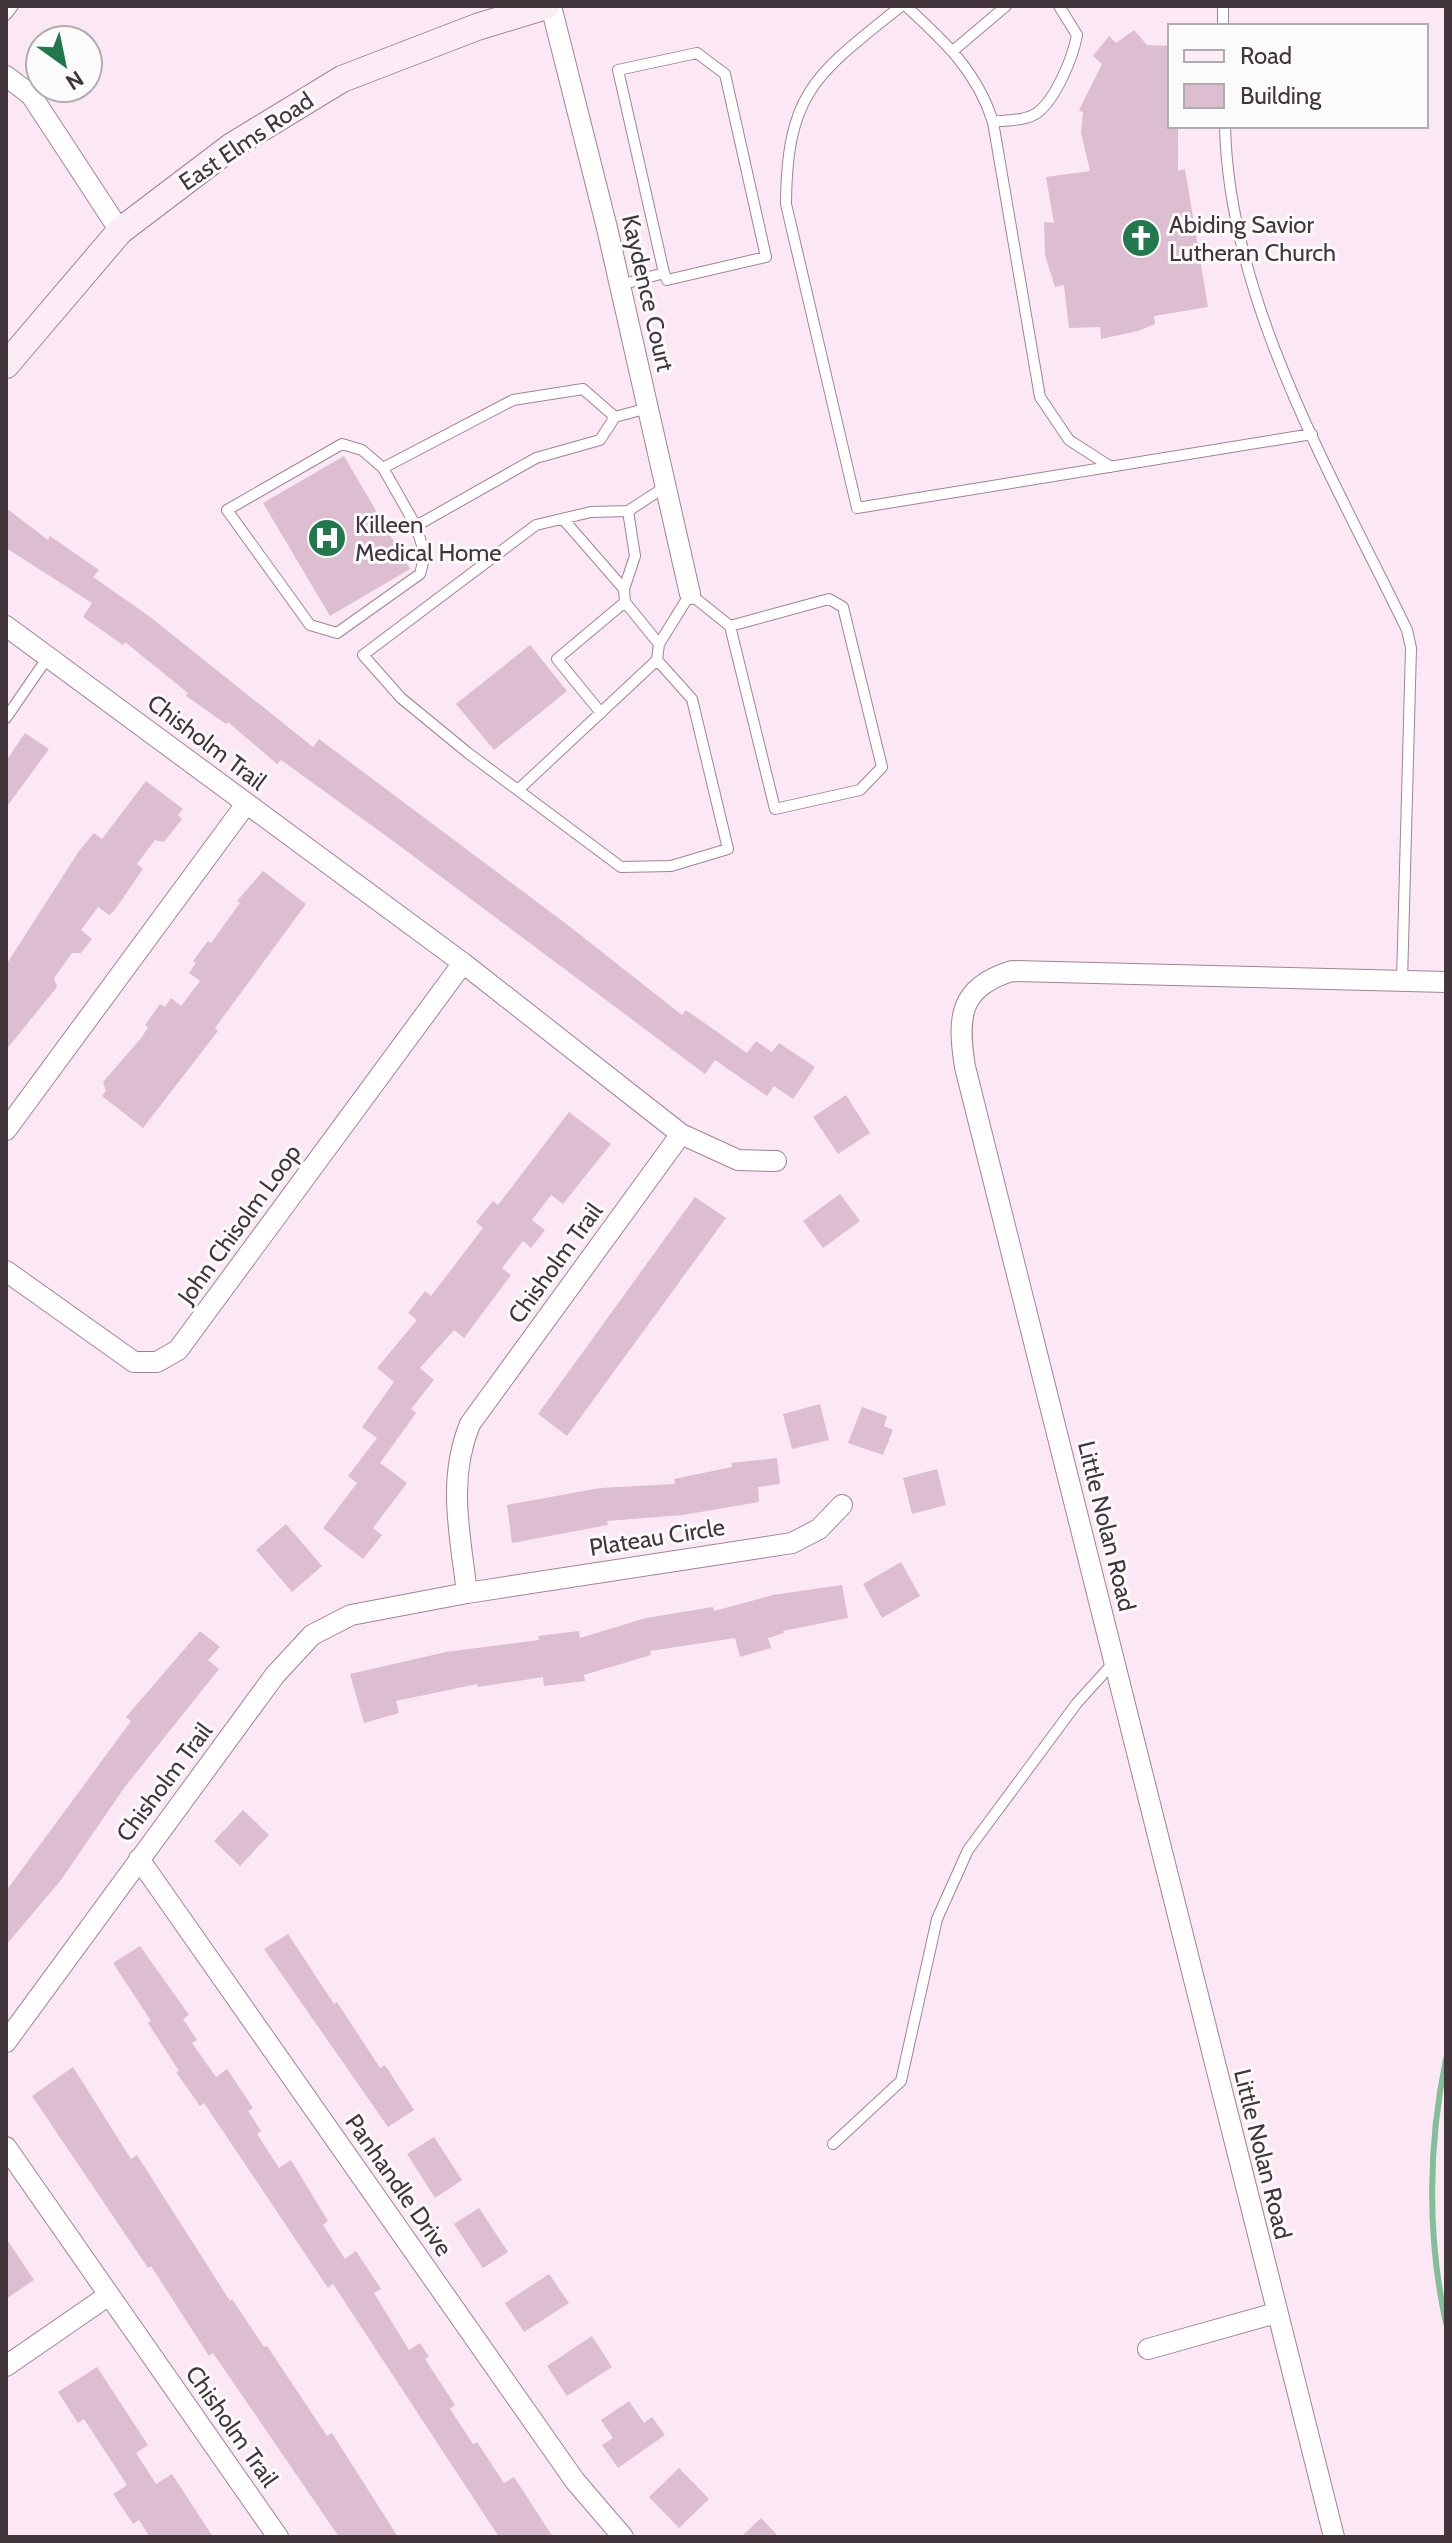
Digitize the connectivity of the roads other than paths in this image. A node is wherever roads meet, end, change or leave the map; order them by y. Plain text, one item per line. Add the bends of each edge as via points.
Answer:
1 (548, 6) edge
2 (903, 6) edge
3 (1006, 6) edge
4 (1059, 6) edge
5 (954, 50) junction
6 (6, 76) edge
7 (993, 122) junction
8 (1225, 128) edge
9 (120, 231) junction
10 (664, 273) junction
11 (620, 285) junction
12 (6, 365) edge
13 (648, 408) junction
14 (615, 417) junction
15 (1312, 434) junction
16 (1111, 467) junction
17 (383, 468) junction
18 (665, 487) junction
19 (628, 511) junction
20 (563, 519) junction
21 (416, 526) junction
22 (624, 589) junction
23 (690, 594) junction
24 (625, 602) junction
25 (6, 626) edge
26 (730, 626) junction
27 (659, 644) junction
28 (48, 657) junction
29 (657, 660) junction
30 (601, 713) junction
31 (6, 718) edge
32 (518, 790) junction
33 (246, 804) junction
34 (463, 963) junction
35 (1402, 981) junction
36 (1446, 982) edge
37 (6, 1130) edge
38 (681, 1134) junction
39 (776, 1161) dead end
40 (6, 1271) edge
41 (842, 1505) dead end
42 (467, 1593) junction
43 (1114, 1662) junction
44 (139, 1859) junction
45 (6, 2042) edge
46 (833, 2144) dead end
47 (6, 2147) edge
48 (109, 2295) junction
49 (1276, 2313) junction
50 (1148, 2349) dead end
51 (6, 2366) edge
52 (278, 2537) edge
53 (623, 2537) edge
54 (1334, 2537) edge

1 - 9 main road, East Elms Road via 342,79 232,146
1 - 11 street, Kaydence Court
2 - 5 lane
2 - 16 lane via 827,67 810,88 790,132 786,163 786,204 857,508
3 - 5 lane
4 - 7 lane via 1077,35 1047,103 1026,118
5 - 7 lane via 972,73
6 - 9 street via 31,95
7 - 16 lane via 1040,397 1069,440
8 - 15 lane via 1236,220 1252,284
9 - 12 main road, East Elms Road
10 - 10 lane via 667,280 766,257 725,74 697,53 618,70
10 - 11 lane
11 - 13 street, Kaydence Court
13 - 14 lane
13 - 18 street, Kaydence Court
14 - 17 lane via 583,389 513,400
14 - 21 lane via 600,440 536,458
15 - 16 lane
15 - 35 lane via 1411,648
17 - 21 lane
17 - 21 lane via 362,450 342,444 227,510 310,625 337,633 420,574 425,555
18 - 19 lane
18 - 23 street, Kaydence Court
19 - 20 lane
19 - 22 lane via 635,556
20 - 22 lane
20 - 32 lane via 536,525 363,655 401,698
22 - 24 lane
23 - 26 lane
23 - 27 lane
24 - 27 lane
24 - 30 lane via 557,659
25 - 28 street, Chisholm Trail
26 - 26 lane via 829,599 843,607 882,767 860,790 775,809
27 - 29 lane
28 - 31 lane
28 - 33 street, Chisholm Trail
29 - 30 lane
29 - 32 lane via 692,699 728,849 671,866 621,867
30 - 32 lane
33 - 34 street, Chisholm Trail
33 - 37 street
34 - 38 street, Chisholm Trail
34 - 40 street, John Chisolm Loop via 178,1350 157,1362 134,1362
35 - 36 street, Little Nolan Road
35 - 43 street, Little Nolan Road via 1012,971 983,983 970,996 960,1037 965,1067
38 - 39 street via 738,1160
38 - 42 street, Chisholm Trail via 470,1424 459,1452 455,1488
41 - 42 street, Plateau Circle via 819,1529 792,1543
42 - 44 street, Chisholm Trail via 351,1615 312,1635 275,1675
43 - 46 lane via 1077,1703 968,1850 937,1919 901,2081
43 - 49 street, Little Nolan Road
44 - 45 street, Chisholm Trail
44 - 53 street, Panhandle Drive via 575,2481
47 - 48 street, Chisholm Trail
48 - 51 street
48 - 52 street, Chisholm Trail
49 - 50 street
49 - 54 street, Little Nolan Road

